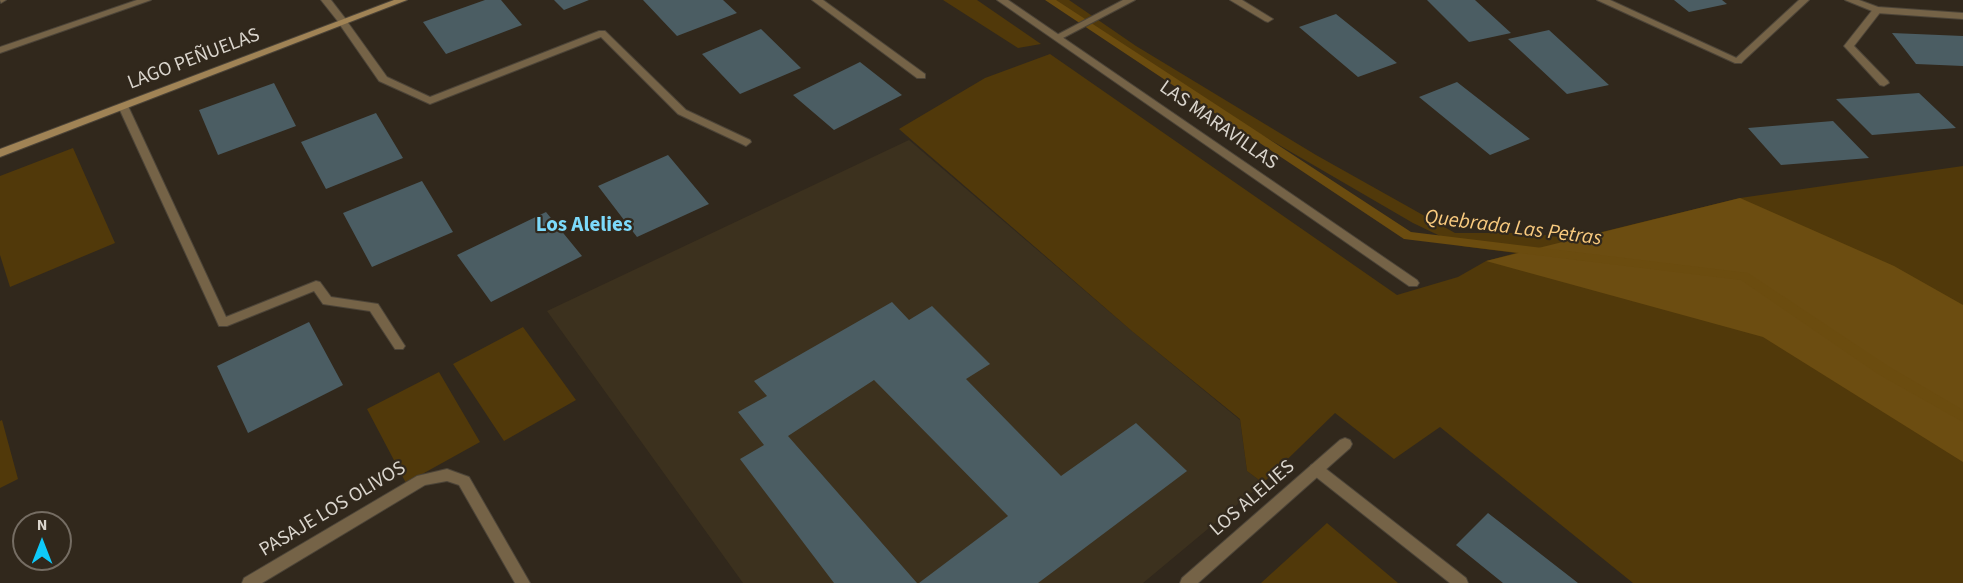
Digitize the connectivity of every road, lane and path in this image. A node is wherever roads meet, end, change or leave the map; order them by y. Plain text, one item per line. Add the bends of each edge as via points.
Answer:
1 (146, 0) edge
2 (326, 0) edge
3 (402, 0) edge
4 (817, 0) edge
5 (1002, 0) edge
6 (1130, 0) edge
7 (1235, 0) edge
8 (1602, 0) edge
9 (1804, 0) edge
10 (1850, 0) edge
11 (1877, 10) junction
12 (1963, 16) edge
13 (1268, 19) dead end
14 (343, 22) junction
15 (1058, 38) junction
16 (0, 50) edge
17 (921, 76) dead end
18 (1884, 83) dead end
19 (123, 106) junction
20 (746, 142) dead end
21 (0, 153) edge
22 (1413, 283) dead end
23 (399, 346) dead end
24 (1345, 444) dead end
25 (1316, 469) junction
26 (249, 583) edge
27 (524, 583) edge
28 (1188, 583) edge
29 (1461, 583) edge

1 - 16 street
2 - 14 street
3 - 14 street, LAGO PEÑUELAS
4 - 17 street
5 - 15 street, LAS MARAVILLAS
6 - 15 street
7 - 13 street
8 - 9 street via 1738,61
10 - 11 street
11 - 12 street
11 - 18 street via 1849,46
14 - 19 street, LAGO PEÑUELAS
14 - 20 street via 382,79 430,101 602,33 682,112
15 - 22 street, LAS MARAVILLAS
19 - 21 street, LAGO PEÑUELAS
19 - 23 street via 223,323 316,285 327,301 374,307
24 - 25 street, LOS ALELIES
25 - 28 street, LOS ALELIES
25 - 29 street
26 - 27 street, PASAJE LOS OLIVOS via 422,480 447,475 464,481

